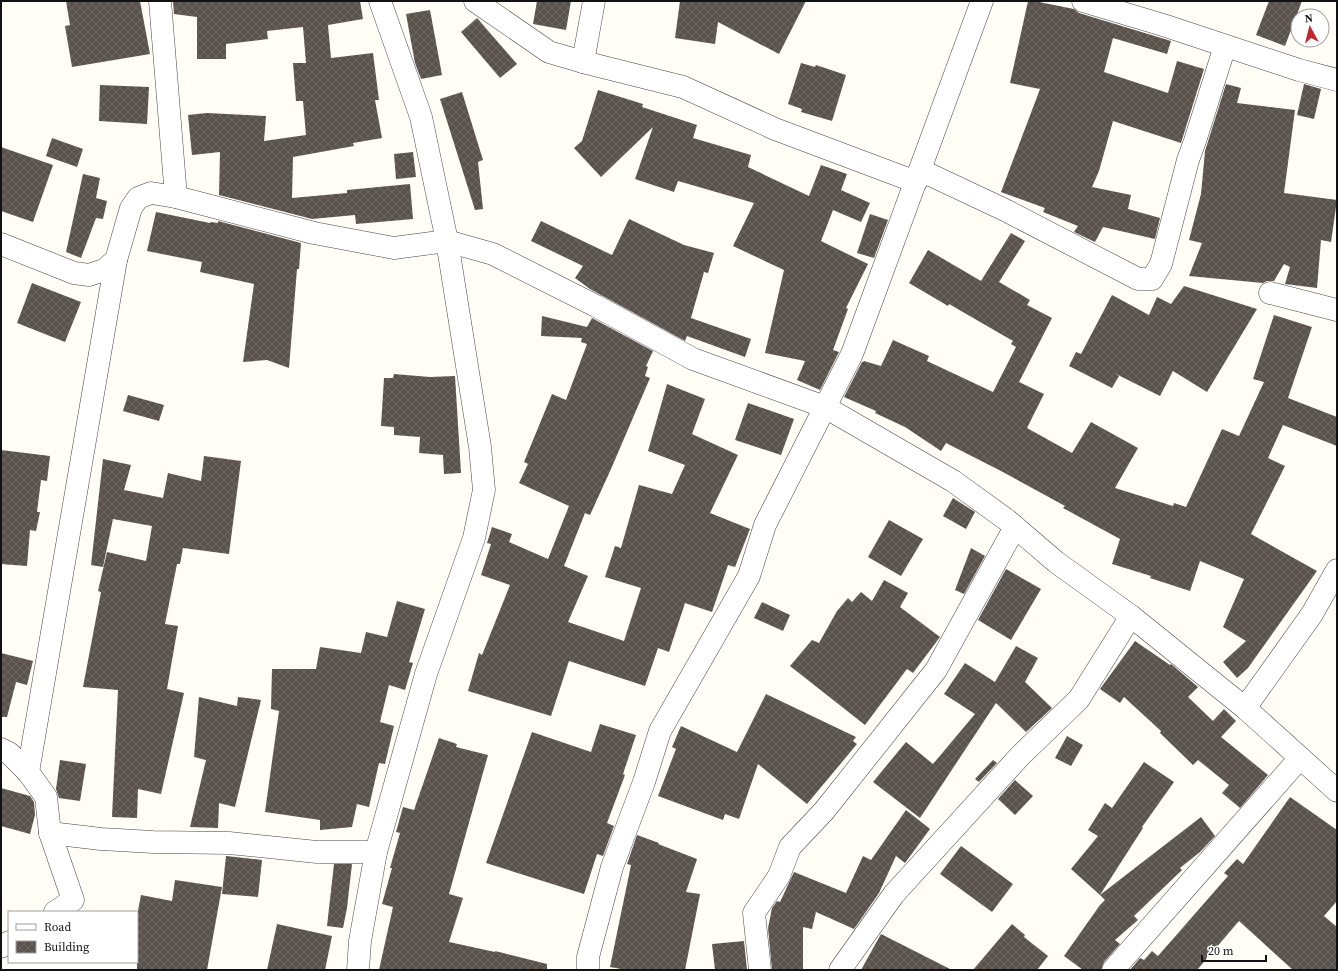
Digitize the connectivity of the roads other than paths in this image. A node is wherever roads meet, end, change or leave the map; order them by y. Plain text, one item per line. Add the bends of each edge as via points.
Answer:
1 (160, 1) edge
2 (380, 1) edge
3 (475, 1) edge
4 (594, 1) edge
5 (982, 1) edge
6 (1083, 1) edge
7 (1225, 46) junction
8 (583, 62) junction
9 (1337, 80) edge
10 (918, 176) junction
11 (176, 197) junction
12 (447, 241) junction
13 (1, 244) edge
14 (116, 260) junction
15 (1270, 293) dead end
16 (1337, 310) edge
17 (825, 407) junction
18 (1015, 527) junction
19 (1337, 570) edge
20 (1131, 616) junction
21 (1245, 708) junction
22 (1, 749) edge
23 (1300, 758) junction
24 (28, 772) junction
25 (1337, 791) edge
26 (50, 833) junction
27 (376, 852) junction
28 (57, 911) edge
29 (358, 970) edge
30 (588, 970) edge
31 (760, 970) edge
32 (840, 970) edge
33 (1113, 970) edge

1 - 11 street
2 - 12 street via 421,117
3 - 8 street via 549,52
4 - 8 street
5 - 10 street
6 - 7 street
7 - 9 street
7 - 10 street via 1188,160 1162,264 1152,279 1138,279 1005,210
8 - 10 street via 683,87 775,129
10 - 17 street via 852,354
11 - 12 street via 314,233 394,248
11 - 14 street via 151,193 138,198 131,208
12 - 17 street via 493,254 693,359
12 - 27 street via 480,447 484,490 474,538 426,674
13 - 14 street via 74,273 89,275 104,270
14 - 24 street
15 - 16 street
17 - 18 street via 953,481
17 - 30 street via 765,525 748,576 660,731 612,867 588,957
18 - 20 street via 1056,562
18 - 31 street via 936,670 824,811 790,847 779,876 754,913
19 - 21 street via 1312,614
20 - 21 street
20 - 32 street via 1079,699 1020,756 894,894
21 - 23 street
22 - 24 street via 10,753
23 - 25 street
23 - 33 street
24 - 26 street via 46,797
26 - 27 street via 145,842 229,843 317,852
26 - 28 street via 73,900
27 - 29 street via 360,941

